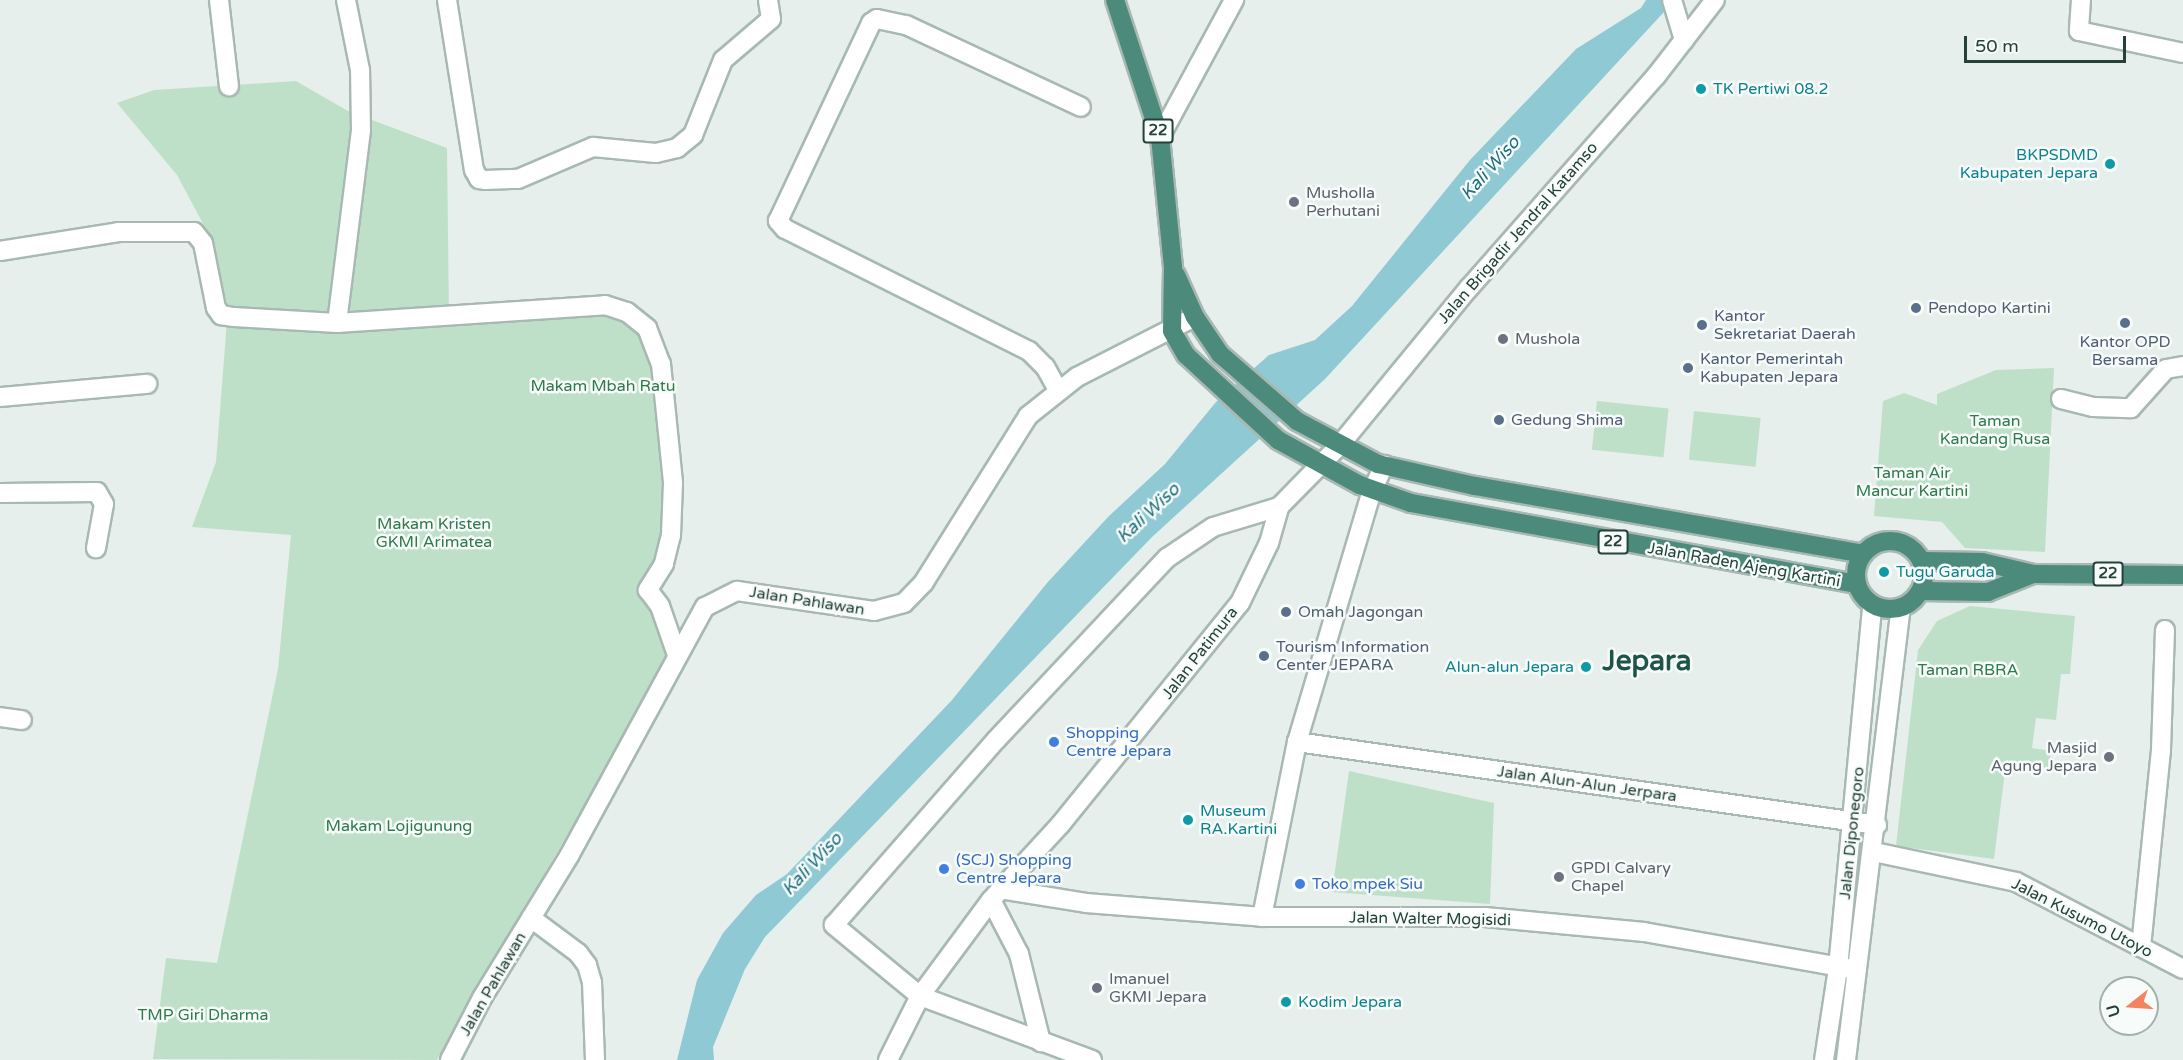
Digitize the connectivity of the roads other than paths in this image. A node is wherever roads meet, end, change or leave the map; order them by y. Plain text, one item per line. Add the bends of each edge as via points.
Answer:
1 (219, 0) edge
2 (346, 0) edge
3 (447, 0) edge
4 (768, 0) edge
5 (1115, 0) edge
6 (1234, 0) edge
7 (1715, 0) edge
8 (2081, 0) edge
9 (1673, 1) edge
10 (1684, 40) junction
11 (2183, 53) edge
12 (229, 86) dead end
13 (1081, 107) dead end
14 (1160, 137) junction
15 (0, 251) edge
16 (1173, 268) junction
17 (1195, 317) junction
18 (337, 323) junction
19 (1172, 331) junction
20 (2183, 366) edge
21 (147, 384) dead end
22 (1058, 390) junction
23 (0, 397) edge
24 (2061, 399) dead end
25 (1339, 446) junction
26 (1319, 465) junction
27 (1384, 465) junction
28 (1372, 491) junction
29 (0, 493) edge
30 (1279, 507) junction
31 (96, 548) dead end
32 (1863, 554) junction
33 (1922, 561) junction
34 (2033, 574) junction
35 (2183, 575) edge
36 (1857, 584) junction
37 (1921, 591) junction
38 (1872, 604) junction
39 (1901, 608) junction
40 (2165, 630) dead end
41 (677, 655) junction
42 (0, 717) edge
43 (22, 720) dead end
44 (1297, 742) junction
45 (1853, 822) junction
46 (1877, 825) junction
47 (1874, 852) junction
48 (996, 894) junction
49 (1262, 917) junction
50 (531, 918) junction
51 (2141, 947) junction
52 (1838, 968) junction
53 (2183, 969) edge
54 (1857, 970) junction
55 (920, 996) junction
56 (1041, 1042) junction
57 (450, 1060) edge
58 (596, 1060) edge
59 (888, 1060) edge
60 (1092, 1060) edge
61 (1824, 1060) edge
62 (1846, 1060) edge

1 - 12 street
2 - 18 street via 360,70 361,131
3 - 4 street via 474,170 479,179 485,180 518,179 593,147 656,153 677,148 693,135 723,60 771,18
5 - 14 highway, 22
6 - 14 street
7 - 10 street, Jalan Brigadir Jendral Katamso
8 - 11 street via 2079,31
9 - 10 street
10 - 25 street, Jalan Brigadir Jendral Katamso
13 - 22 street via 906,25 878,19 871,23 778,221 785,229 1029,351 1045,367
14 - 16 highway, 22
15 - 18 street via 118,232 194,232 203,243 221,315
16 - 17 highway, 22
16 - 19 highway, 22
17 - 19 street, Jalan Pahlawan
17 - 25 highway, 22 via 1220,354 1297,421
18 - 41 street via 604,305 627,312 647,328 661,364 673,483 667,554 648,590 660,606
19 - 22 street, Jalan Pahlawan
19 - 26 highway, 22 via 1186,355 1278,440
20 - 24 street via 2166,369 2131,408 2093,407
21 - 23 street
22 - 41 street, Jalan Pahlawan via 1028,416 924,582 904,603 874,611 737,591 705,607
25 - 26 street, Jalan Brigadir Jendral Katamso
25 - 27 highway, Jalan Raden Ajeng Kartini / 22
26 - 28 highway, Jalan Raden Ajeng Kartini / 22
26 - 30 street, Jalan Patimura
27 - 28 street
27 - 32 highway, Jalan Raden Ajeng Kartini / 22 via 1475,486
28 - 36 highway, Jalan Raden Ajeng Kartini / 22 via 1451,512
28 - 44 street
29 - 31 street via 97,492 104,504
30 - 48 street, Jalan Patimura via 1265,553 1240,603 1091,788
30 - 55 street via 1213,527 1167,558 1004,731 834,924
32 - 33 highway via 1889,540 1909,546
32 - 36 highway via 1856,568
33 - 34 highway, 22 via 1982,561
33 - 37 highway
34 - 35 highway, 22
34 - 37 highway, 22 via 1988,592
36 - 38 highway
37 - 39 highway
38 - 39 highway via 1891,610
38 - 45 street, Jalan Diponegoro
39 - 46 street, Jalan Diponegoro
40 - 51 street via 2161,750
41 - 50 street, Jalan Pahlawan via 569,856
42 - 43 street
44 - 45 street, Jalan Alun-Alun Jerpara
44 - 49 street
45 - 46 street, Jalan Alun-Alun Jerpara
45 - 52 street, Jalan Diponegoro
46 - 47 street, Jalan Diponegoro
47 - 51 street, Jalan Kusumo Utoyo via 2016,882
47 - 54 street, Jalan Diponegoro
48 - 49 street, Jalan Walter Mogisidi
48 - 55 street, Jalan Patimura
48 - 56 street via 1019,954
49 - 52 street, Jalan Walter Mogisidi via 1496,918 1644,932
50 - 57 street, Jalan Pahlawan
50 - 58 street via 578,953 587,965 592,982
51 - 53 street, Jalan Kusumo Utoyo
52 - 54 street, Jalan Walter Mogisidi
52 - 61 street, Jalan Diponegoro
54 - 62 street, Jalan Diponegoro
55 - 56 street
55 - 59 street, Jalan Patimura
56 - 60 street

